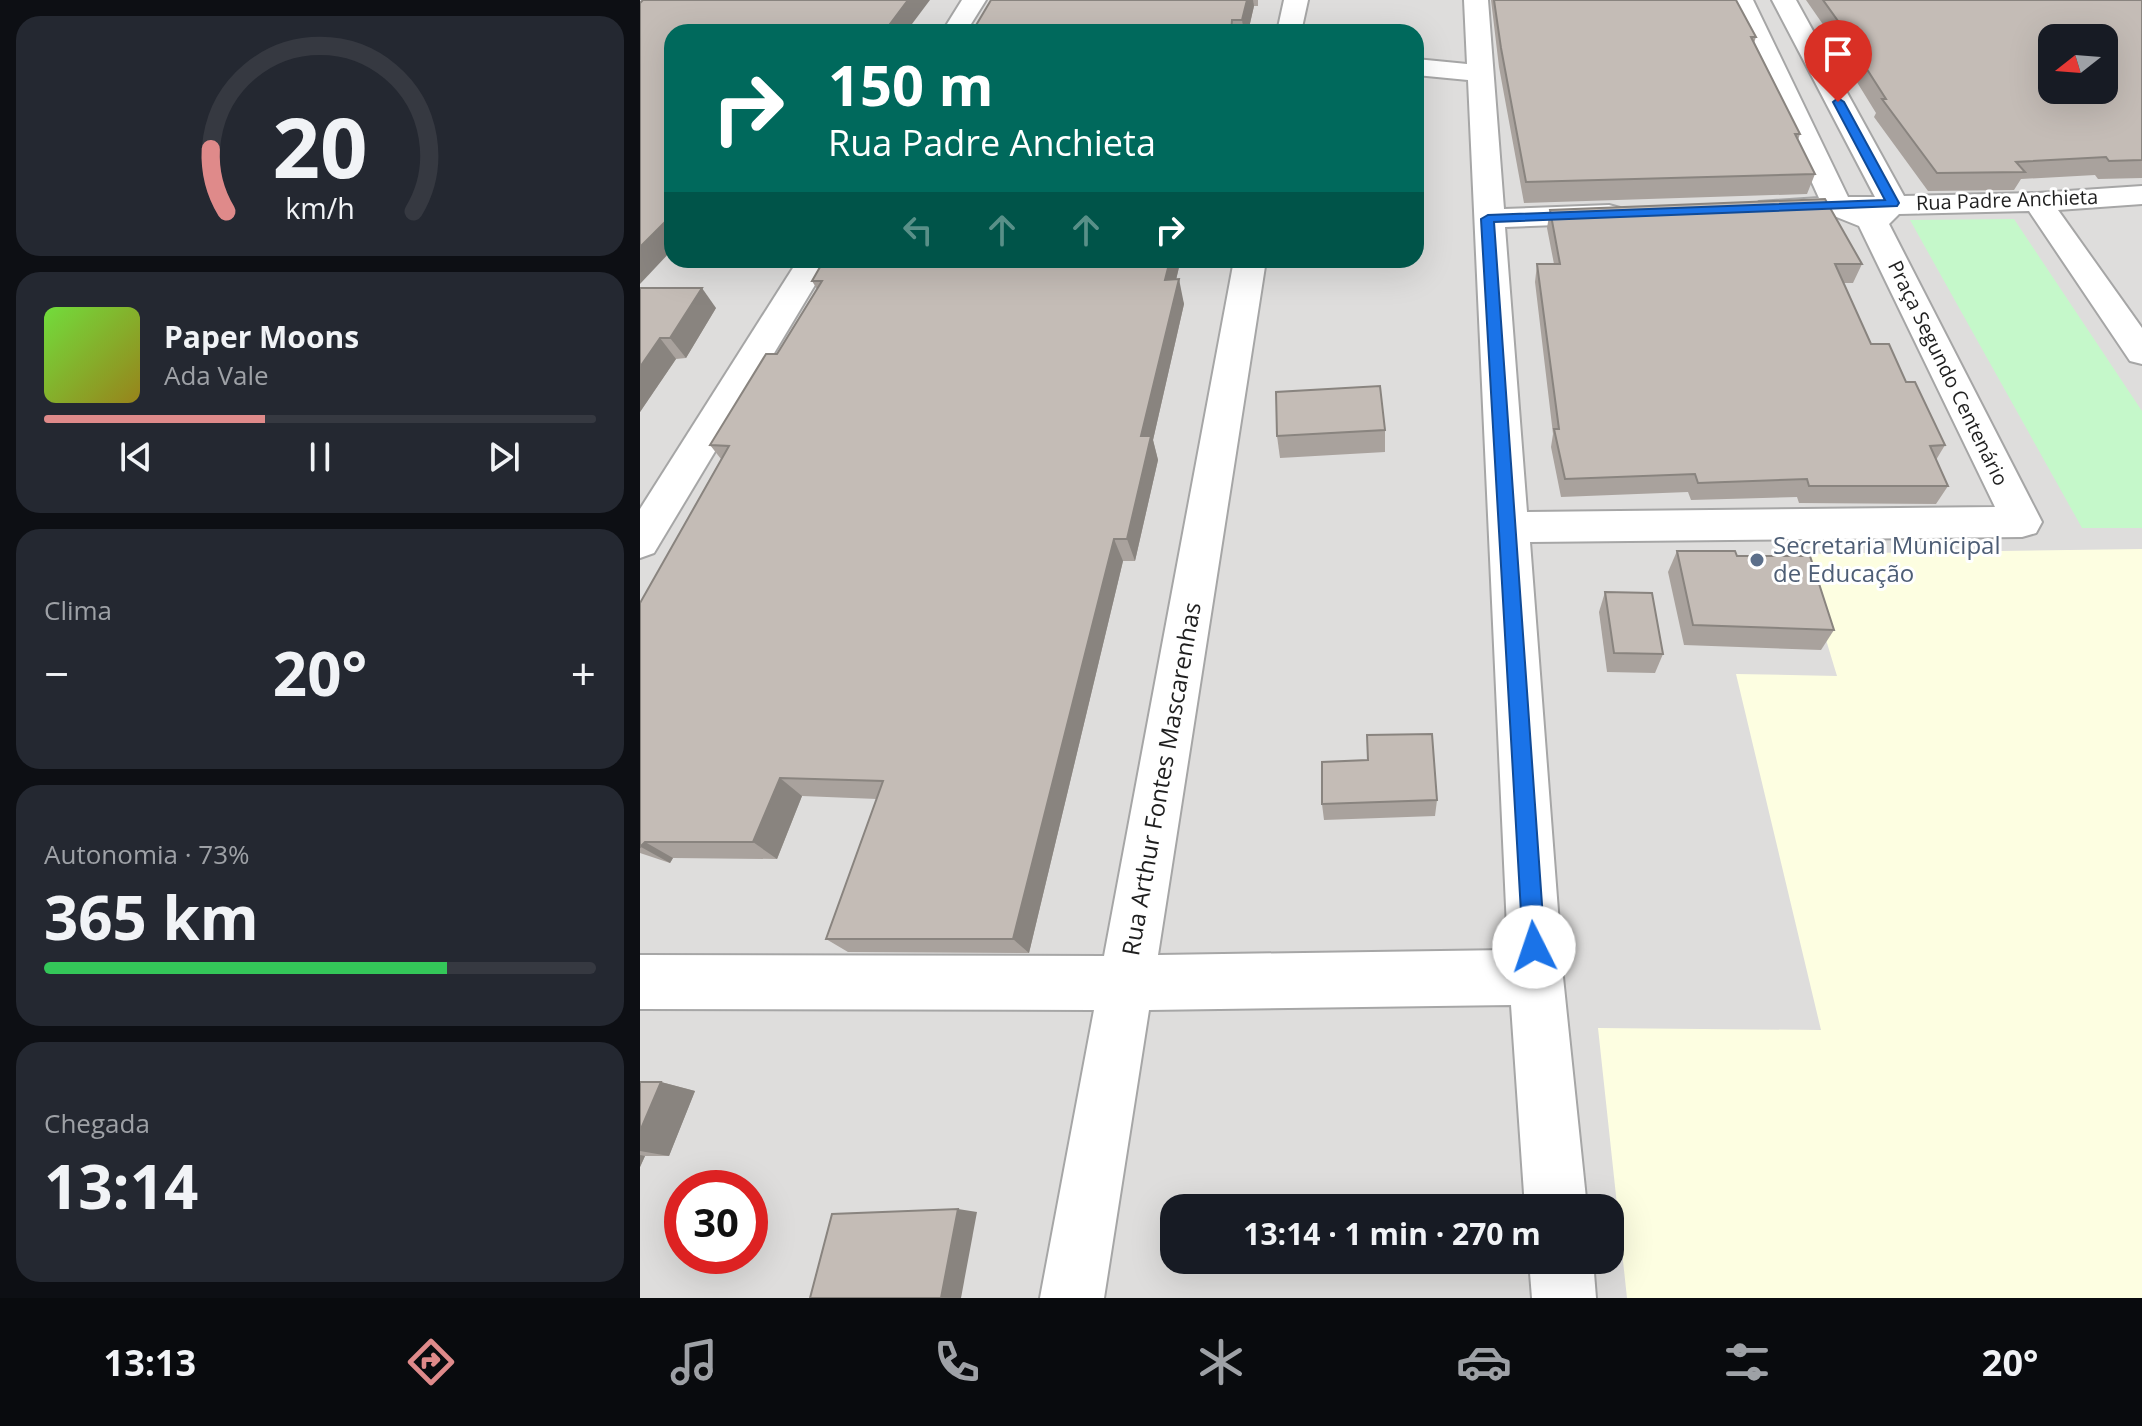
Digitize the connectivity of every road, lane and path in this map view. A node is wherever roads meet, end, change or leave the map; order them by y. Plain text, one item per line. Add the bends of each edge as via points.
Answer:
1 (974, 0) edge
2 (1296, 0) edge
3 (1476, 0) edge
4 (1741, 0) edge
5 (1784, 0) edge
6 (959, 24) edge
7 (1291, 24) edge
8 (1424, 68) edge
9 (1480, 73) junction
10 (2142, 195) edge
11 (2038, 202) junction
12 (1837, 205) junction
13 (1742, 209) edge
14 (1631, 213) edge
15 (1883, 213) junction
16 (1488, 219) junction
17 (809, 268) edge
18 (1249, 268) edge
19 (2142, 353) edge
20 (1506, 527) junction
21 (640, 542) edge
22 (1536, 977) junction
23 (640, 982) edge
24 (1127, 983) junction
25 (1555, 1194) edge
26 (1562, 1274) edge
27 (1072, 1298) edge
28 (1564, 1298) edge

1 - 6 street
2 - 7 street
3 - 9 street
4 - 12 street
5 - 15 street, Praça Segundo Centenário
8 - 9 street
9 - 16 street
10 - 11 street, Rua Padre Anchieta
11 - 15 street, Rua Padre Anchieta
11 - 19 street
12 - 13 street
12 - 15 street
14 - 16 street
15 - 20 street, Praça Segundo Centenário via 2022,522
16 - 20 street
17 - 21 street
18 - 24 street, Rua Arthur Fontes Mascarenhas
20 - 22 street
22 - 24 street
22 - 25 street
23 - 24 street
24 - 27 street, Rua Arthur Fontes Mascarenhas
26 - 28 street

